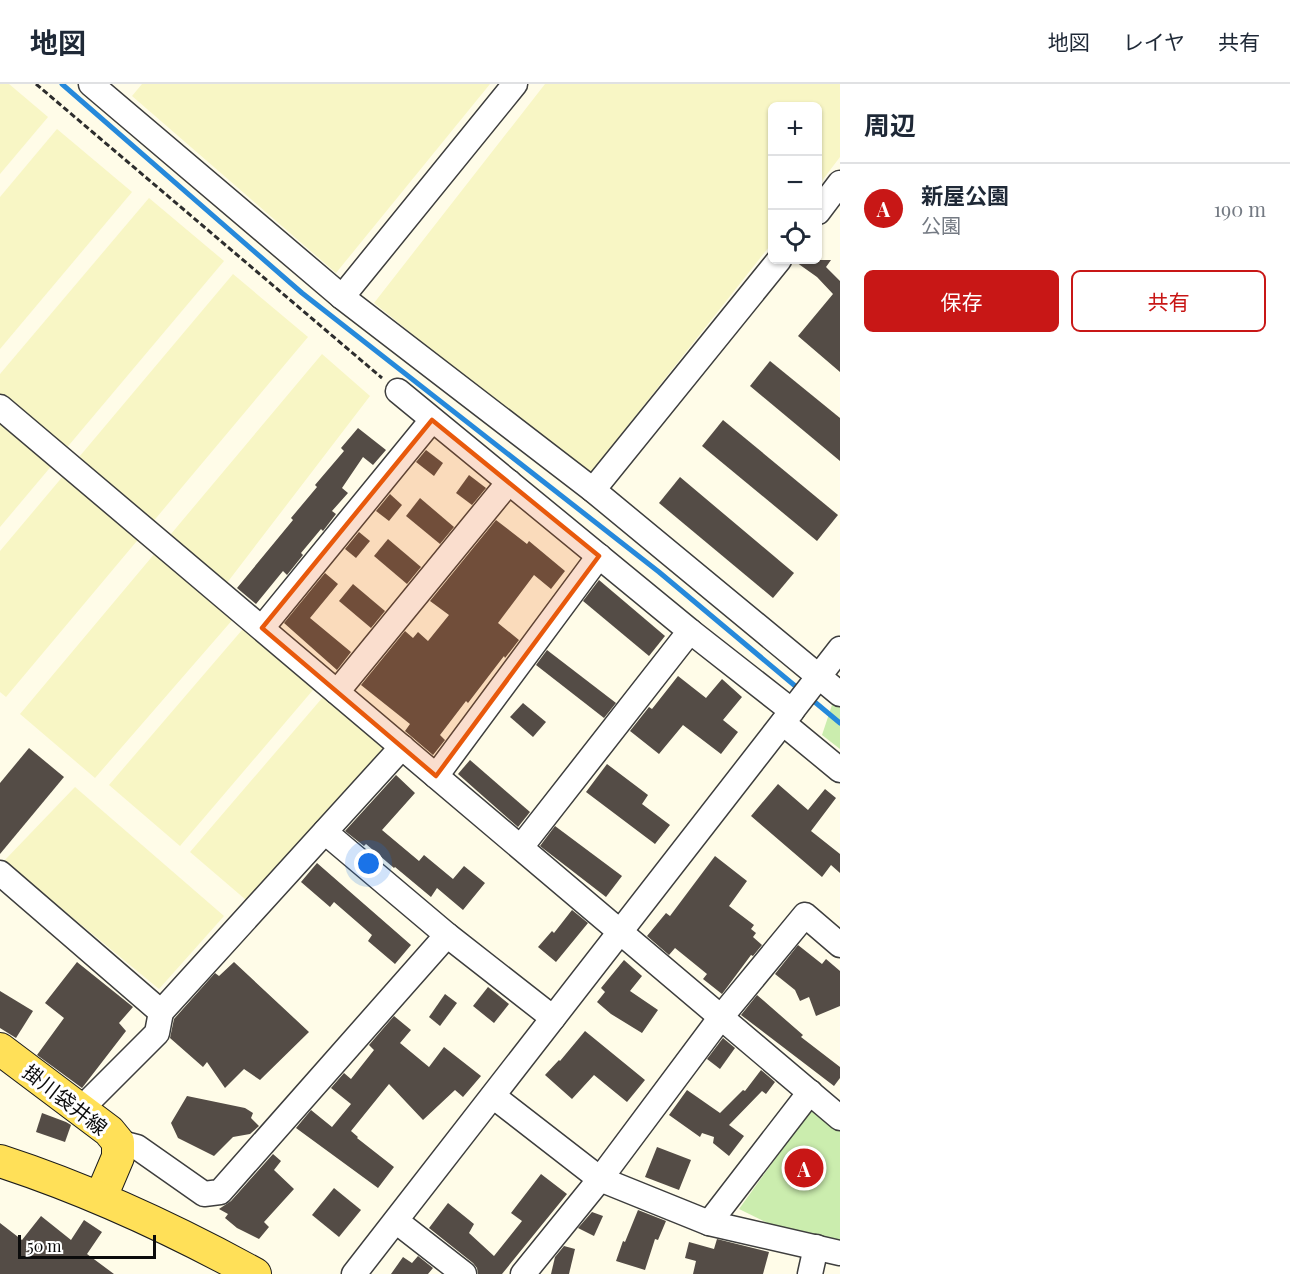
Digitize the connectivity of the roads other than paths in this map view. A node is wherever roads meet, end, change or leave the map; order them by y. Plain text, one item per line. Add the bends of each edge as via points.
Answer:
1 (515, 84) edge
2 (102, 88) edge
3 (840, 183) edge
4 (827, 212) edge
5 (776, 264) edge
6 (342, 297) junction
7 (398, 391) road end
8 (0, 407) edge
9 (432, 420) junction
10 (509, 483) junction
11 (593, 490) junction
12 (599, 556) junction
13 (262, 628) junction
14 (690, 631) junction
15 (840, 649) edge
16 (816, 680) junction
17 (337, 692) junction
18 (840, 694) edge
19 (791, 713) junction
20 (402, 747) junction
21 (840, 770) edge
22 (436, 776) junction
23 (325, 832) junction
24 (521, 847) junction
25 (0, 873) edge
26 (620, 931) junction
27 (447, 935) junction
28 (840, 945) edge
29 (161, 1012) junction
30 (553, 1017) junction
31 (721, 1017) junction
32 (0, 1049) edge
33 (810, 1092) junction
34 (493, 1096) junction
35 (80, 1110) junction
36 (840, 1118) edge
37 (118, 1142) junction
38 (0, 1161) edge
39 (600, 1179) junction
40 (101, 1197) junction
41 (396, 1221) junction
42 (710, 1223) junction
43 (816, 1247) junction
44 (840, 1253) edge
45 (255, 1274) edge
46 (354, 1274) edge
47 (464, 1274) edge
48 (523, 1274) edge
49 (810, 1274) edge

1 - 6 street
2 - 6 street
3 - 4 street
5 - 11 street
6 - 11 street
7 - 9 street
8 - 13 street
9 - 10 street
9 - 13 street
10 - 12 street
10 - 17 street
11 - 16 street
12 - 14 street
12 - 22 street
13 - 17 street
14 - 19 street
14 - 24 street
15 - 16 street
16 - 18 street
16 - 19 street
17 - 20 street
19 - 21 street
19 - 26 street
20 - 22 street
20 - 23 street
22 - 24 street
23 - 27 street
23 - 29 street
24 - 26 street
25 - 29 street
26 - 30 street
26 - 31 street
27 - 30 street
27 - 37 street via 220,1192 204,1194 137,1147
28 - 31 street via 805,915
29 - 35 street via 157,1033
30 - 34 street
31 - 33 street
31 - 39 street
32 - 35 main road, 掛川袋井線
33 - 36 street
33 - 42 street
34 - 39 street
34 - 41 street
35 - 37 main road, 掛川袋井線
37 - 40 main road, 掛川袋井線 via 117,1158
38 - 40 main road
39 - 42 street
39 - 48 street
40 - 45 main road via 190,1238
41 - 46 street
41 - 47 street
42 - 43 street
43 - 44 street
43 - 49 street

